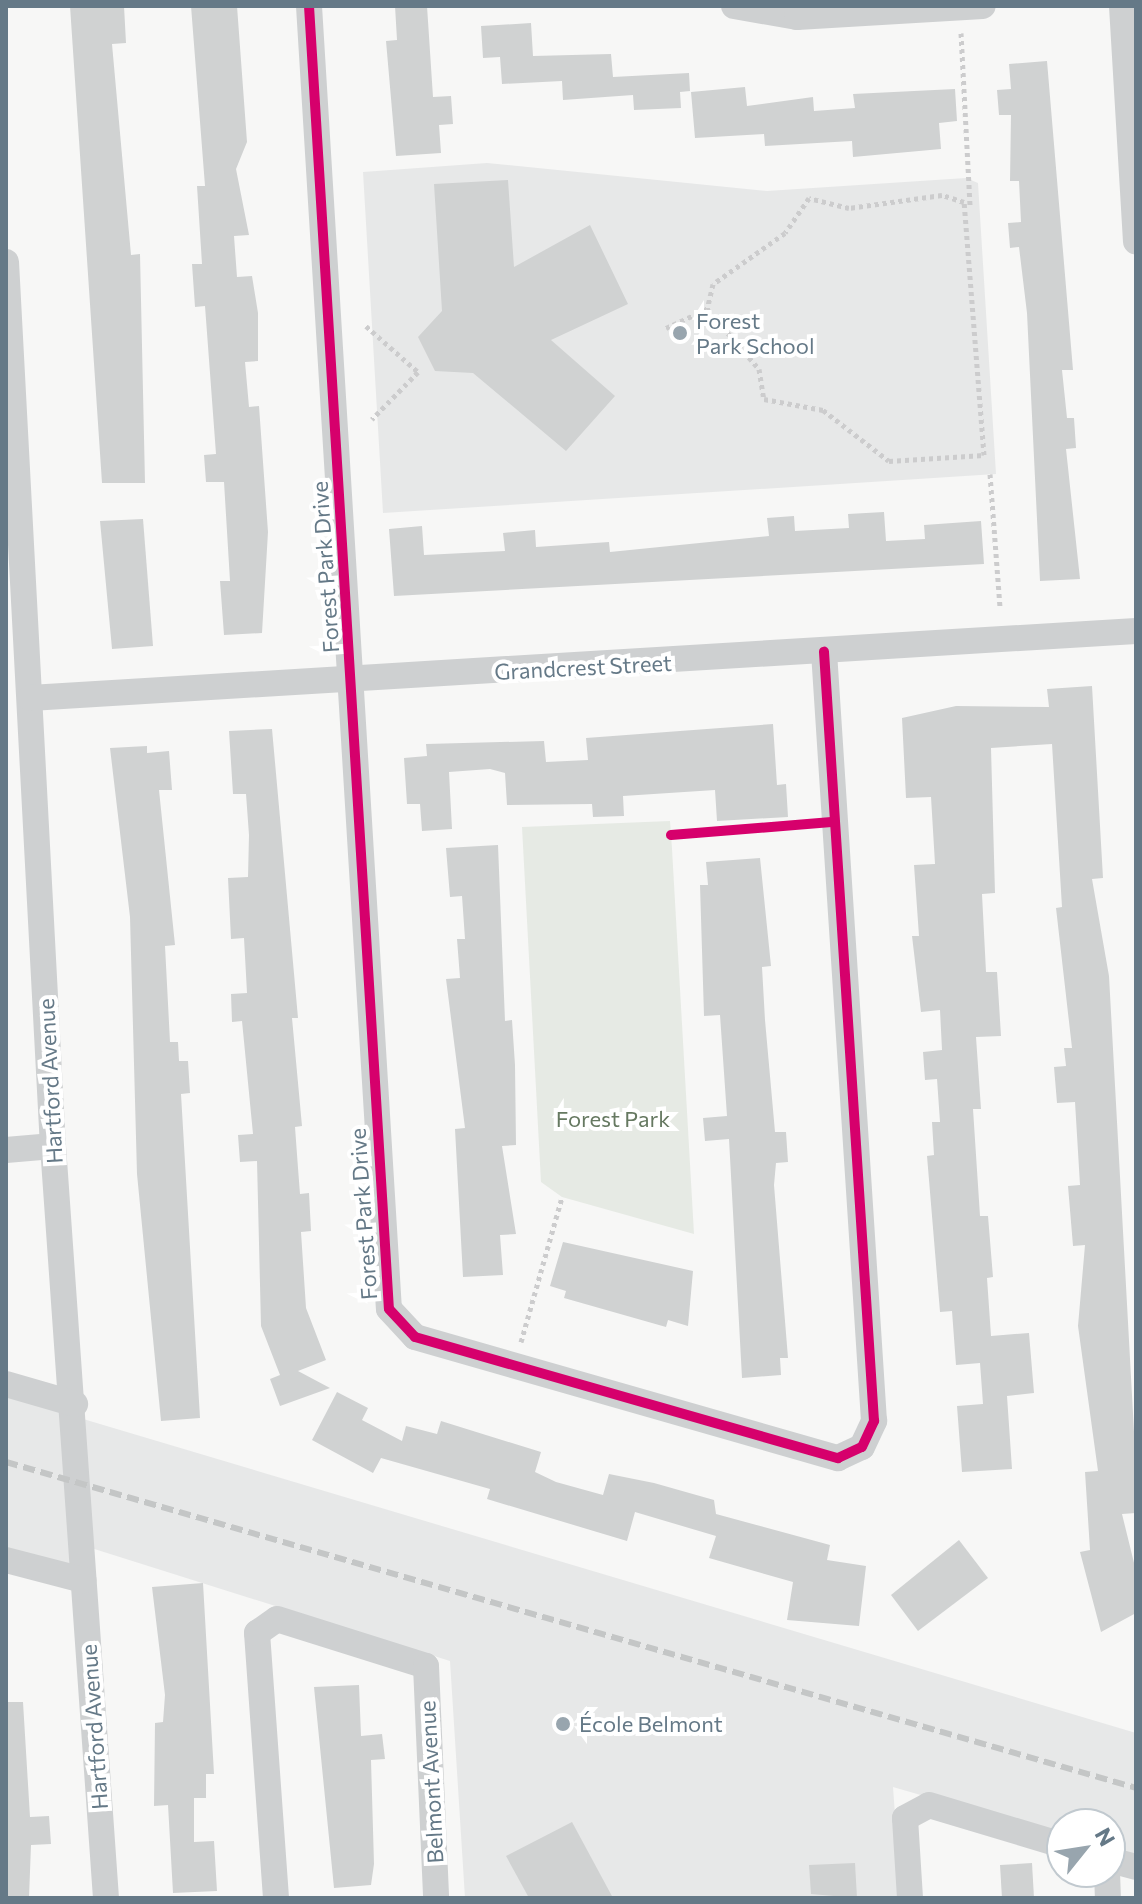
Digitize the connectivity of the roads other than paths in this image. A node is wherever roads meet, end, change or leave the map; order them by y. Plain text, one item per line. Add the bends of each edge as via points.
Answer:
1 (309, 6) edge
2 (734, 6) edge
3 (1122, 6) edge
4 (971, 7) edge
5 (1136, 242) edge
6 (6, 262) edge
7 (1136, 631) edge
8 (824, 652) junction
9 (352, 679) junction
10 (30, 698) junction
11 (53, 1146) junction
12 (6, 1150) edge
13 (6, 1384) edge
14 (75, 1404) junction
15 (6, 1560) edge
16 (83, 1580) junction
17 (1046, 1840) edge
18 (106, 1898) edge
19 (276, 1898) edge
20 (436, 1898) edge
21 (910, 1898) edge

1 - 9 street, Forest Park Drive
2 - 4 street via 797,17
3 - 5 street
6 - 10 street, Hartford Avenue
7 - 8 street, Grandcrest Street
8 - 9 street, Grandcrest Street
8 - 9 street, Forest Park Drive via 874,1421 862,1447 838,1458 517,1361 415,1337 389,1309
9 - 10 street, Grandcrest Street
10 - 11 street, Hartford Avenue
11 - 12 street
11 - 14 street, Hartford Avenue
13 - 14 street
14 - 16 street, Hartford Avenue
15 - 16 street
16 - 18 street, Hartford Avenue
17 - 21 street via 929,1805 905,1818
19 - 20 street, Belmont Avenue via 257,1633 277,1619 426,1666

